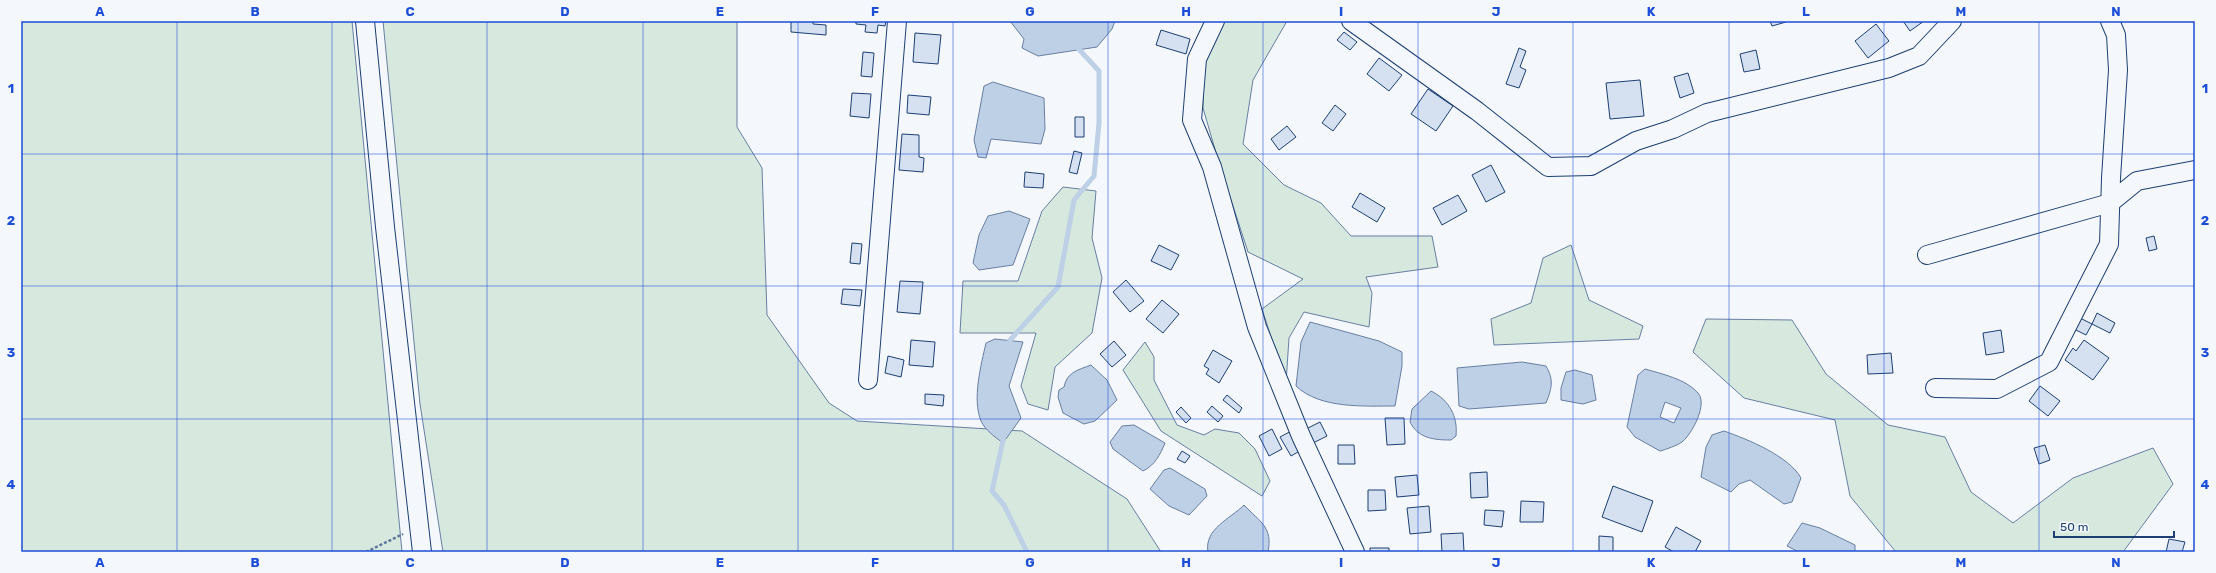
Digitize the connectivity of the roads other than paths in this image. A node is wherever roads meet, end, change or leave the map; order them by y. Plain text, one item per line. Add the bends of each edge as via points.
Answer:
1 (365, 21) edge
2 (897, 21) edge
3 (1215, 21) edge
4 (1351, 21) edge
5 (1952, 21) edge
6 (2110, 21) edge
7 (2195, 170) edge
8 (2110, 203) junction
9 (1927, 255) dead end
10 (868, 380) dead end
11 (1935, 388) dead end
12 (422, 552) edge
13 (1356, 552) edge

1 - 12 street via 385,227
2 - 10 street
3 - 13 street via 1197,59 1192,120 1212,167 1257,327 1301,436
4 - 5 street via 1477,111 1548,167 1591,166 1636,141 1673,129 1707,113 1889,68 1919,56
6 - 8 street via 2116,35 2118,70
7 - 8 street via 2137,181
8 - 9 street
8 - 11 street via 2109,244 2049,362 1997,389

